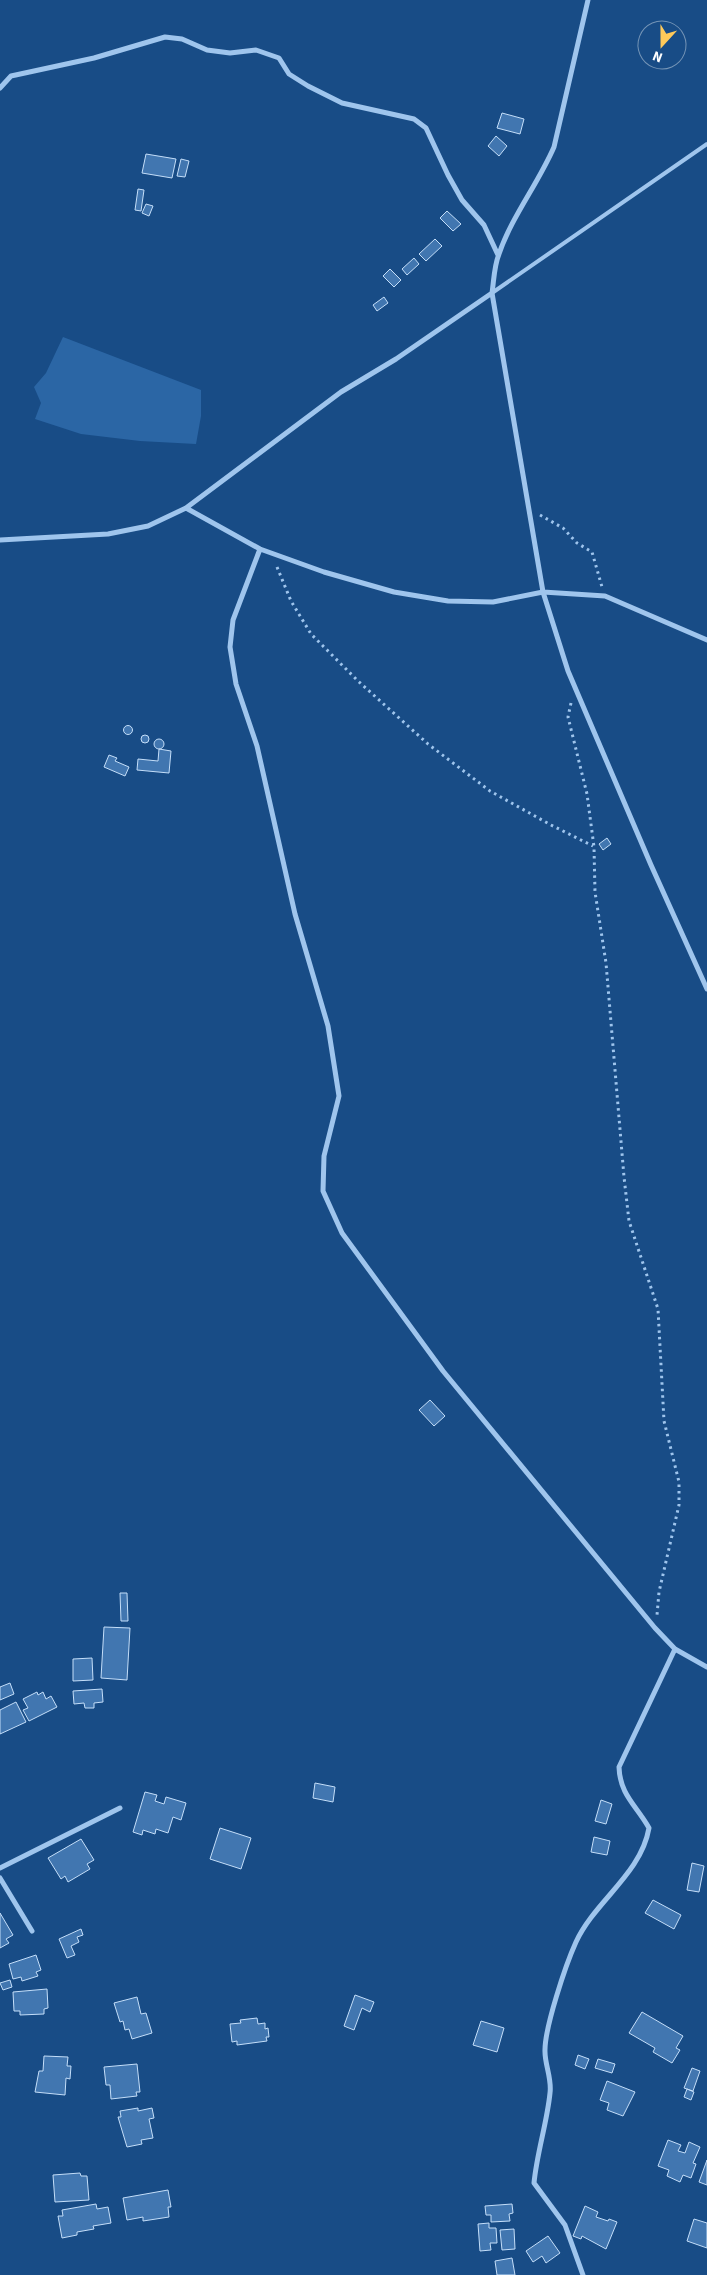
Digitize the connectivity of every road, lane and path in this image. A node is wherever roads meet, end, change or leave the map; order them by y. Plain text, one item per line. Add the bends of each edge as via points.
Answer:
1 (588, 0) edge
2 (0, 88) edge
3 (707, 144) edge
4 (498, 255) junction
5 (492, 293) junction
6 (527, 506) junction
7 (186, 508) junction
8 (0, 540) edge
9 (260, 549) junction
10 (272, 553) junction
11 (544, 592) junction
12 (604, 596) junction
13 (707, 640) edge
14 (574, 686) junction
15 (594, 847) junction
16 (707, 989) edge
17 (655, 1628) junction
18 (675, 1648) junction
19 (707, 1667) edge
20 (120, 1808) dead end
21 (0, 1868) edge
22 (0, 1878) edge
23 (32, 1931) dead end
24 (582, 2275) edge

1 - 4 street via 554,147
2 - 4 street via 11,76 94,58 165,37 182,39 207,50 230,53 256,50 279,58 289,74 342,103 414,118 426,128 462,200 484,225
3 - 5 lane
4 - 5 street
5 - 6 street
5 - 7 street via 341,392
6 - 11 street
6 - 12 path via 563,528 577,543 592,552
7 - 8 street via 148,526 108,534
7 - 9 street
9 - 10 street
9 - 17 street via 233,620 230,647 236,684 257,746 295,914 328,1026 339,1096 324,1156 323,1191 342,1233 442,1371
10 - 11 street via 394,592 448,601 493,602
10 - 15 path via 291,600 311,634 365,688 428,744 490,791
11 - 12 street
11 - 14 street
12 - 13 street
14 - 15 path via 568,717 587,794
14 - 16 street
15 - 17 path via 595,892 606,963 629,1221 658,1308 664,1421 679,1482 679,1505
17 - 18 street
18 - 19 street
18 - 24 street via 619,1767 620,1781 627,1798 649,1828 646,1844 576,1942 552,2013 544,2051 551,2089 534,2182 564,2225
20 - 21 street
22 - 23 street

